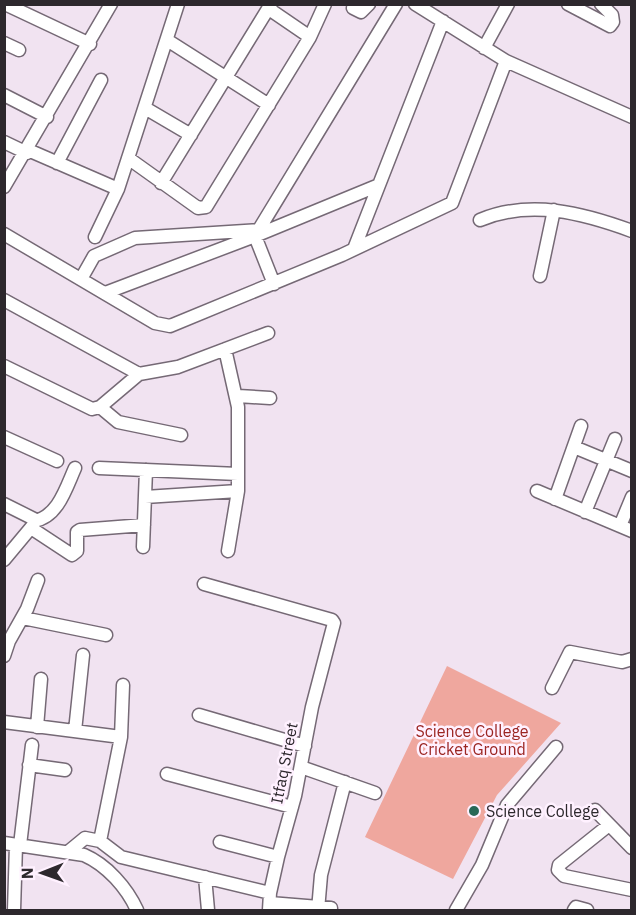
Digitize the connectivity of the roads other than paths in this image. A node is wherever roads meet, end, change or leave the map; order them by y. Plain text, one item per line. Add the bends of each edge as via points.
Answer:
1 (5, 4) edge
2 (178, 4) edge
3 (326, 4) edge
4 (369, 4) edge
5 (396, 4) edge
6 (416, 4) edge
7 (508, 4) edge
8 (568, 4) edge
9 (601, 4) edge
10 (107, 6) edge
11 (270, 7) edge
12 (353, 8) dead end
13 (443, 21) junction
14 (310, 37) junction
15 (167, 40) junction
16 (4, 43) edge
17 (90, 44) junction
18 (484, 48) junction
19 (19, 50) dead end
20 (506, 61) junction
21 (226, 78) junction
22 (101, 80) dead end
23 (4, 95) edge
24 (269, 105) junction
25 (146, 108) junction
26 (47, 117) junction
27 (632, 117) edge
28 (191, 135) junction
29 (4, 142) edge
30 (28, 151) junction
31 (129, 158) junction
32 (57, 163) junction
33 (161, 183) junction
34 (379, 185) junction
35 (4, 187) edge
36 (118, 189) junction
37 (554, 210) junction
38 (480, 220) dead end
39 (632, 231) edge
40 (258, 233) junction
41 (4, 234) edge
42 (95, 237) dead end
43 (354, 249) junction
44 (540, 276) dead end
45 (81, 279) junction
46 (274, 284) junction
47 (105, 293) junction
48 (5, 302) edge
49 (268, 333) dead end
50 (225, 349) junction
51 (4, 366) edge
52 (139, 374) junction
53 (238, 396) junction
54 (270, 398) dead end
55 (100, 408) junction
56 (581, 426) dead end
57 (181, 435) dead end
58 (4, 437) edge
59 (615, 439) dead end
60 (574, 447) junction
61 (607, 460) junction
62 (57, 461) dead end
63 (75, 468) dead end
64 (99, 468) dead end
65 (146, 470) junction
66 (632, 471) edge
67 (238, 474) junction
68 (237, 491) junction
69 (537, 491) dead end
70 (145, 497) junction
71 (632, 497) edge
72 (555, 499) junction
73 (4, 504) edge
74 (585, 512) junction
75 (33, 524) junction
76 (144, 525) junction
77 (626, 529) edge
78 (143, 547) dead end
79 (228, 551) dead end
80 (4, 560) edge
81 (38, 580) dead end
82 (204, 584) dead end
83 (23, 618) junction
84 (106, 635) dead end
85 (83, 655) dead end
86 (4, 656) edge
87 (632, 659) edge
88 (40, 679) dead end
89 (123, 685) dead end
90 (552, 688) dead end
91 (199, 715) dead end
92 (4, 723) edge
93 (37, 727) junction
94 (75, 731) junction
95 (121, 737) junction
96 (32, 745) dead end
97 (304, 746) junction
98 (556, 747) dead end
99 (29, 765) junction
100 (301, 767) junction
101 (65, 770) dead end
102 (167, 774) dead end
103 (345, 782) junction
104 (375, 793) dead end
105 (292, 807) junction
106 (595, 810) dead end
107 (609, 825) junction
108 (100, 841) junction
109 (220, 842) dead end
110 (14, 844) edge
111 (632, 848) edge
112 (68, 852) junction
113 (278, 857) junction
114 (205, 877) junction
115 (632, 890) edge
116 (270, 902) edge
117 (331, 908) dead end
118 (318, 909) edge
119 (14, 910) edge
120 (136, 910) edge
121 (208, 910) edge
122 (456, 910) edge
123 (574, 910) edge
124 (587, 910) edge

1 - 17 street
2 - 15 street
3 - 14 street
4 - 12 street via 361,12
5 - 40 street
6 - 13 street
7 - 18 street
8 - 9 street via 610,26 612,15
10 - 17 street
11 - 14 street
11 - 21 street
13 - 18 street
13 - 34 street
14 - 24 street
15 - 21 street
15 - 25 street
16 - 19 street
17 - 26 street
18 - 20 street
20 - 27 street
20 - 43 street via 452,203
21 - 24 street
21 - 28 street
22 - 32 street
23 - 26 street
24 - 33 street via 206,207 198,208
25 - 28 street
25 - 31 street
26 - 30 street
28 - 33 street
29 - 30 street
30 - 32 street
30 - 35 street
31 - 33 street
31 - 36 street
32 - 36 street
34 - 40 street
34 - 43 street
36 - 42 street
37 - 38 street via 514,210
37 - 39 street
37 - 44 street
40 - 45 street via 135,238 94,256
40 - 46 street
40 - 47 street
41 - 45 street
43 - 46 street
45 - 47 street
46 - 47 street via 162,327
48 - 52 street
49 - 50 street
50 - 52 street via 178,367
50 - 53 street
51 - 55 street via 86,408
52 - 55 street
53 - 54 street
53 - 67 street
55 - 57 street via 118,422
56 - 60 street
58 - 62 street
59 - 61 street
60 - 61 street
60 - 72 street
61 - 66 street
61 - 74 street
63 - 75 street via 51,513
64 - 65 street
65 - 67 street
65 - 70 street
67 - 68 street
68 - 70 street
68 - 79 street
69 - 72 street
70 - 76 street
71 - 77 street
72 - 74 street
73 - 75 street via 32,517
74 - 77 street
75 - 76 street via 72,555 76,551 77,531
75 - 80 street
76 - 78 street
81 - 83 street
82 - 97 street, Itfaq Street via 334,623
83 - 84 street
83 - 86 street
85 - 94 street
87 - 90 street via 622,662 570,652
88 - 93 street
89 - 95 street
91 - 97 street
92 - 93 street
93 - 94 street
94 - 95 street
95 - 108 street
96 - 99 street
97 - 100 street, Itfaq Street
98 - 122 street via 507,805 482,865
99 - 101 street
99 - 110 street
100 - 103 street
100 - 105 street, Itfaq Street
102 - 105 street
103 - 104 street
103 - 118 street via 321,876
105 - 113 street, Itfaq Street
106 - 107 street
107 - 111 street
107 - 115 street via 558,870 564,876
108 - 112 street via 85,838
108 - 114 street via 121,857
109 - 113 street
110 - 112 street
110 - 119 street
112 - 120 street via 100,864 132,899
113 - 116 street, Itfaq Street
114 - 116 street
114 - 121 street
116 - 118 street
117 - 118 street
123 - 124 street

